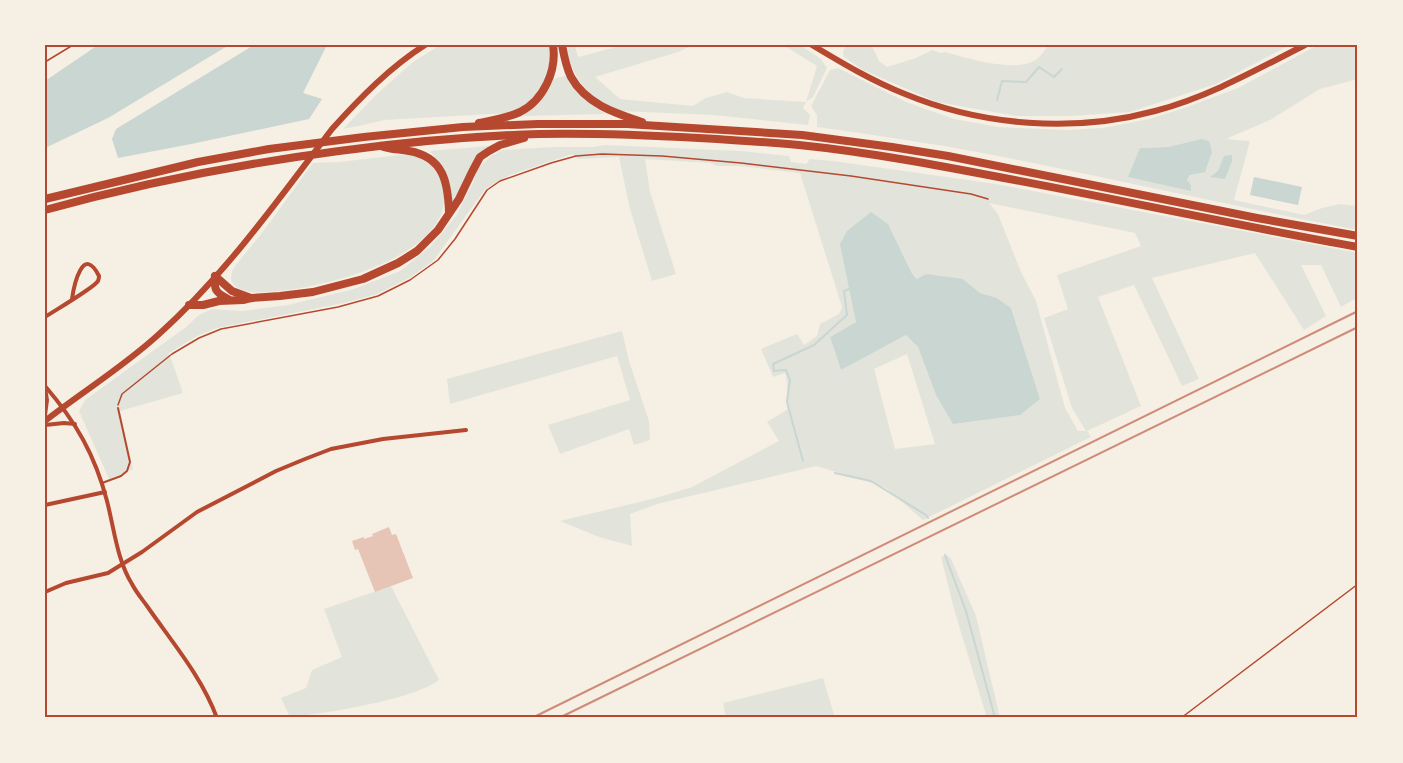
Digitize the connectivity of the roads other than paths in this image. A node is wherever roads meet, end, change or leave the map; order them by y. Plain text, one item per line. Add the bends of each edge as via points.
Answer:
1 (425, 45) edge
2 (553, 45) edge
3 (562, 45) edge
4 (812, 45) edge
5 (1305, 45) edge
6 (655, 126) junction
7 (463, 127) junction
8 (539, 134) junction
9 (380, 146) junction
10 (45, 199) edge
11 (45, 210) edge
12 (449, 212) junction
13 (1358, 236) edge
14 (1358, 247) edge
15 (215, 276) junction
16 (251, 298) junction
17 (72, 299) junction
18 (229, 300) junction
19 (189, 305) junction
20 (45, 316) edge
21 (45, 387) edge
22 (63, 407) junction
23 (118, 408) road end
24 (45, 415) edge
25 (45, 423) edge
26 (75, 424) junction
27 (466, 430) dead end
28 (102, 483) junction
29 (105, 492) junction
30 (45, 504) edge
31 (123, 565) junction
32 (45, 592) edge
33 (290, 717) edge
34 (217, 718) edge
35 (282, 718) edge

1 - 15 main road via 385,75 332,129
2 - 7 highway via 550,76 530,105 510,116
3 - 6 highway via 581,91 606,110
4 - 5 main road via 927,103 984,117 1072,123 1126,117 1180,103
6 - 7 highway
6 - 13 highway via 802,135 892,147
7 - 10 highway via 269,149
8 - 9 highway
8 - 12 highway via 500,145 480,157
8 - 14 highway via 730,140 891,157
9 - 11 highway via 205,172
9 - 12 highway via 411,151 433,162 448,188
12 - 16 highway via 417,251 377,273 313,292
15 - 16 highway via 232,291
15 - 18 highway via 217,292
15 - 19 main road
16 - 18 highway
17 - 17 street via 99,280 93,267 81,268
17 - 20 street
18 - 19 highway
19 - 22 main road via 158,336
21 - 22 street
21 - 24 street
22 - 25 main road
22 - 26 street
23 - 28 lane via 130,462 121,476
25 - 26 street
26 - 28 street
27 - 31 street via 383,439 331,449 305,459 197,512
28 - 29 street
29 - 30 street
29 - 31 street
31 - 32 street
31 - 34 street via 131,584 193,670
33 - 35 street

